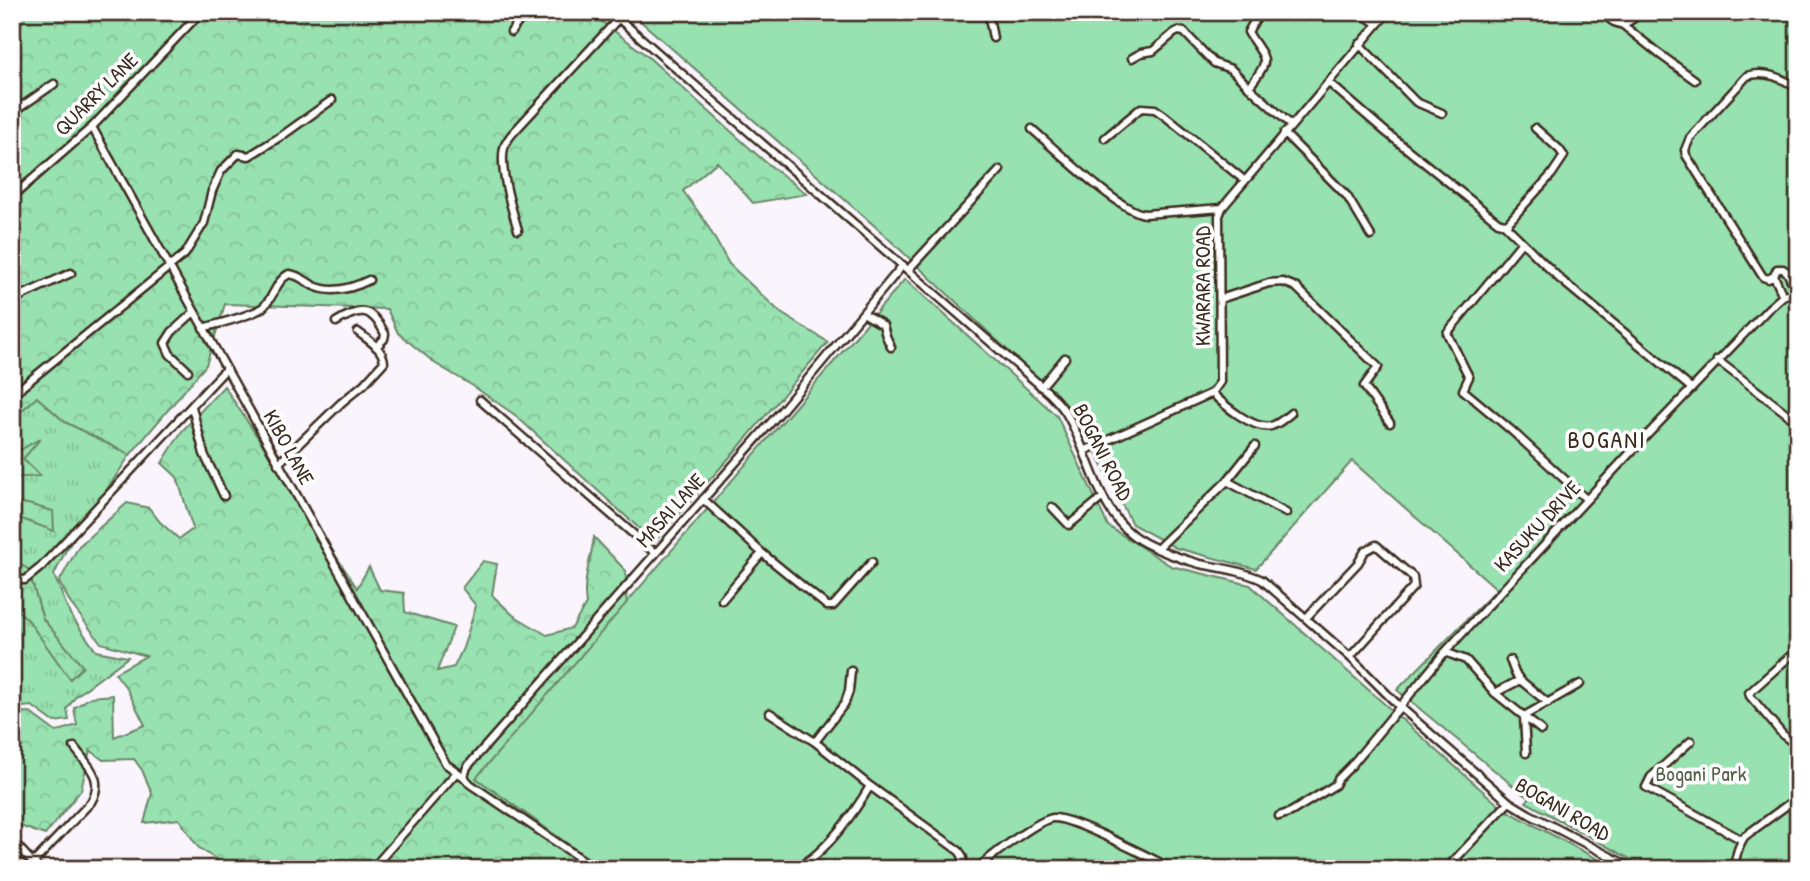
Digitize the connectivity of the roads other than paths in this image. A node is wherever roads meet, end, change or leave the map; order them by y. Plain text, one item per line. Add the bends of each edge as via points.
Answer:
1 (201, 12) edge
2 (522, 12) edge
3 (611, 12) edge
4 (988, 12) edge
5 (1262, 12) edge
6 (1360, 12) edge
7 (1388, 12) edge
8 (1600, 12) edge
9 (1639, 12) edge
10 (618, 19) junction
11 (1377, 24) junction
12 (1623, 24) junction
13 (510, 32) dead end
14 (993, 37) dead end
15 (1359, 44) junction
16 (1132, 58) dead end
17 (1695, 80) dead end
18 (1328, 82) junction
19 (54, 84) dead end
20 (1249, 87) junction
21 (1798, 90) edge
22 (332, 100) dead end
23 (12, 113) edge
24 (1442, 113) dead end
25 (1291, 125) junction
26 (92, 127) junction
27 (1535, 128) dead end
28 (1032, 129) dead end
29 (1284, 133) junction
30 (1105, 138) dead end
31 (1000, 170) dead end
32 (1244, 180) junction
33 (12, 197) edge
34 (1222, 208) junction
35 (1504, 224) junction
36 (518, 230) dead end
37 (1371, 236) dead end
38 (1522, 242) junction
39 (169, 267) junction
40 (905, 267) junction
41 (1787, 272) junction
42 (1798, 272) edge
43 (71, 273) dead end
44 (1774, 276) junction
45 (369, 280) dead end
46 (1797, 291) edge
47 (1783, 296) junction
48 (1220, 299) junction
49 (12, 300) edge
50 (194, 312) junction
51 (863, 313) junction
52 (336, 322) dead end
53 (203, 328) junction
54 (358, 332) dead end
55 (376, 346) junction
56 (891, 347) dead end
57 (1065, 358) dead end
58 (1717, 360) junction
59 (226, 369) junction
60 (188, 371) dead end
61 (1041, 387) junction
62 (1691, 388) junction
63 (1212, 393) junction
64 (12, 395) edge
65 (480, 400) dead end
66 (192, 407) junction
67 (1291, 413) dead end
68 (1390, 423) dead end
69 (1798, 425) edge
70 (1255, 446) dead end
71 (1084, 451) junction
72 (278, 464) junction
73 (1227, 481) junction
74 (224, 496) dead end
75 (1103, 497) junction
76 (703, 499) junction
77 (1586, 499) junction
78 (1052, 507) dead end
79 (1286, 513) dead end
80 (1157, 549) junction
81 (655, 553) junction
82 (762, 553) junction
83 (872, 562) dead end
84 (12, 579) edge
85 (722, 600) dead end
86 (1306, 618) junction
87 (1798, 649) edge
88 (1445, 652) junction
89 (1350, 657) junction
90 (1510, 660) dead end
91 (851, 671) dead end
92 (1520, 680) junction
93 (1580, 684) dead end
94 (1495, 693) junction
95 (1548, 703) junction
96 (1399, 706) junction
97 (770, 713) dead end
98 (1524, 716) junction
99 (1541, 730) dead end
100 (1691, 741) dead end
101 (815, 742) junction
102 (74, 747) dead end
103 (1798, 747) edge
104 (1527, 754) dead end
105 (456, 773) junction
106 (464, 777) junction
107 (870, 786) junction
108 (1798, 797) edge
109 (1509, 802) junction
110 (1279, 816) dead end
111 (12, 840) edge
112 (1742, 840) junction
113 (33, 866) edge
114 (799, 866) dead end
115 (1735, 867) edge
116 (979, 868) edge
117 (42, 869) edge
118 (372, 869) edge
119 (596, 869) edge
120 (960, 869) edge
121 (1173, 869) edge
122 (1446, 869) edge
123 (1634, 869) edge
124 (1718, 869) edge

1 - 26 street, QUARRY LANE
2 - 13 street
3 - 10 street, BOGANI ROAD
4 - 14 street
5 - 20 street via 1248,32 1265,56 1264,67
6 - 11 street
7 - 11 street, KWARARA ROAD
8 - 12 street
9 - 12 street
10 - 36 street via 505,146 507,191
10 - 40 street, BOGANI ROAD
11 - 15 street, KWARARA ROAD
12 - 17 street
15 - 18 street, KWARARA ROAD
15 - 24 street via 1416,103
16 - 20 street via 1153,51 1174,33 1184,32 1214,63 1237,73
18 - 25 street, KWARARA ROAD
18 - 35 street
19 - 23 street
20 - 25 street
21 - 44 street via 1781,78 1747,76 1690,138 1685,150 1763,277
22 - 39 street via 250,156 238,154 221,171 204,223 185,254
25 - 29 street, KWARARA ROAD
26 - 33 street, QUARRY LANE
26 - 39 street, KIBO LANE
27 - 35 street via 1564,156
28 - 34 street via 1133,211
29 - 32 street, KWARARA ROAD
29 - 37 street via 1347,196
30 - 32 street via 1142,108 1155,109
31 - 40 street, MASAI LANE
32 - 34 street, KWARARA ROAD
34 - 48 street, KWARARA ROAD
35 - 38 street
38 - 62 street
38 - 77 street via 1447,333 1469,377 1463,390
39 - 50 street, KIBO LANE
39 - 64 street
40 - 51 street, MASAI LANE
40 - 61 street, BOGANI ROAD
41 - 42 street
41 - 44 street via 1777,269
41 - 46 street
43 - 49 street
44 - 47 street
45 - 53 street via 344,289 323,288 289,274 261,309
46 - 47 street, KASUKU DRIVE
47 - 58 street, KASUKU DRIVE
48 - 63 street, KWARARA ROAD via 1220,382
48 - 68 street via 1269,283 1283,282 1296,288 1378,367 1364,386
50 - 53 street, KIBO LANE
50 - 60 street via 165,343
51 - 56 street via 883,325
51 - 76 street, MASAI LANE
52 - 55 street via 353,312 369,314 385,334
53 - 59 street, KIBO LANE
54 - 55 street
55 - 72 street via 384,362
57 - 61 street
58 - 62 street, KASUKU DRIVE
58 - 69 street
59 - 66 street
59 - 72 street, KIBO LANE
61 - 71 street, BOGANI ROAD via 1065,412
62 - 77 street, KASUKU DRIVE
63 - 67 street via 1258,424 1273,425
63 - 71 street
65 - 81 street
66 - 74 street via 204,454
66 - 84 street via 41,567 25,580
70 - 73 street
71 - 75 street, BOGANI ROAD
72 - 105 street, KIBO LANE via 427,732
73 - 79 street
73 - 80 street
75 - 78 street via 1069,524
75 - 80 street, BOGANI ROAD via 1123,525
76 - 81 street, MASAI LANE
76 - 82 street
77 - 88 street, KASUKU DRIVE
80 - 86 street, BOGANI ROAD via 1262,580
81 - 106 street, MASAI LANE via 467,767
82 - 83 street via 830,607
82 - 85 street
86 - 89 street, BOGANI ROAD
86 - 89 street via 1359,563 1364,551 1376,545 1413,577 1414,586
87 - 103 street via 1749,694
88 - 94 street via 1466,660
88 - 96 street, KASUKU DRIVE
89 - 96 street, BOGANI ROAD
90 - 92 street
91 - 101 street via 845,703
92 - 94 street
92 - 95 street
93 - 95 street
94 - 98 street
95 - 98 street
96 - 109 street, BOGANI ROAD
96 - 110 street, KASUKU DRIVE via 1335,785
97 - 101 street
98 - 99 street
98 - 104 street
100 - 112 street via 1646,787
101 - 107 street
102 - 113 street via 96,776 96,793
105 - 106 street, KIBO LANE
105 - 118 street
106 - 119 street, KIBO LANE
107 - 114 street via 854,813 815,856
107 - 120 street via 959,851 964,860
108 - 112 street
109 - 122 street
109 - 123 street, BOGANI ROAD
111 - 113 street
112 - 115 street
113 - 117 street
115 - 124 street via 1720,865
116 - 121 street via 1040,823 1061,818

